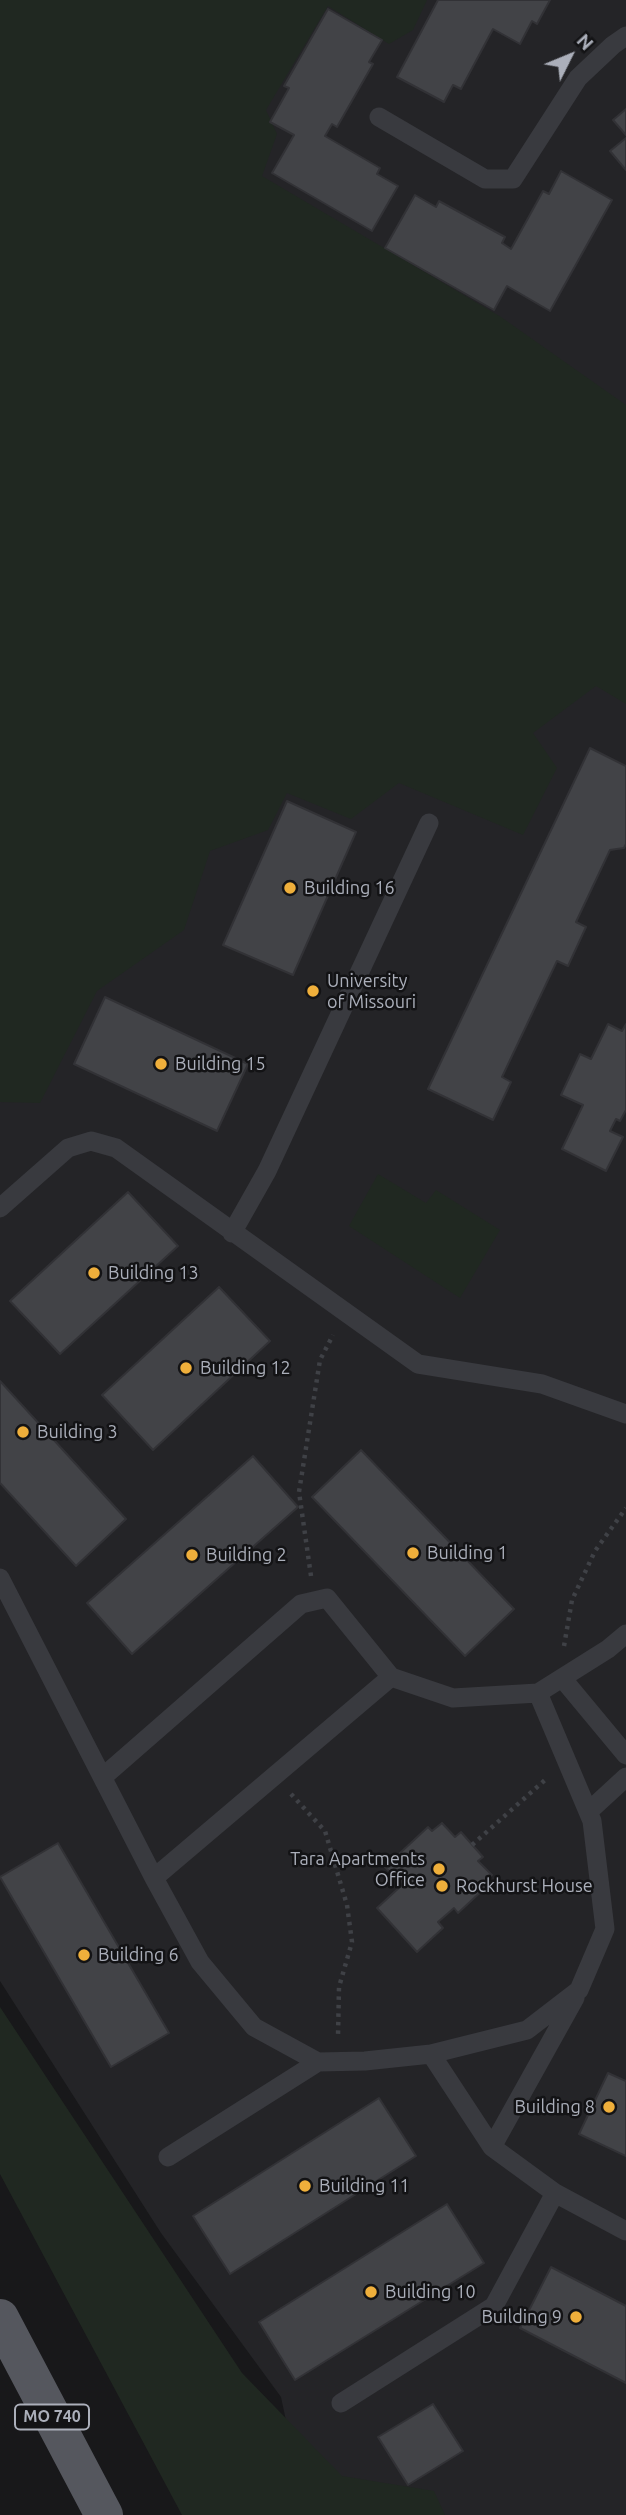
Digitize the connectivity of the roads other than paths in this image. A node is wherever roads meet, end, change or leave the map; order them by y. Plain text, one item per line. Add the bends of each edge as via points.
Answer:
1 (626, 36) edge
2 (379, 117) dead end
3 (429, 823) dead end
4 (0, 1208) edge
5 (232, 1233) junction
6 (626, 1414) edge
7 (0, 1578) edge
8 (626, 1634) edge
9 (565, 1676) junction
10 (391, 1677) junction
11 (538, 1693) junction
12 (626, 1755) edge
13 (104, 1776) junction
14 (626, 1777) edge
15 (588, 1812) junction
16 (154, 1878) junction
17 (579, 1990) junction
18 (431, 2054) junction
19 (318, 2062) junction
20 (492, 2147) junction
21 (168, 2157) dead end
22 (555, 2193) junction
23 (626, 2231) edge
24 (0, 2318) edge
25 (341, 2403) dead end
26 (104, 2515) edge

1 - 2 lane via 578,78 513,179 485,179
3 - 5 lane via 267,1171
4 - 5 lane via 68,1148 91,1141 116,1148
5 - 6 lane via 418,1364 542,1384
7 - 13 lane
8 - 9 lane
9 - 11 lane
9 - 12 lane
10 - 11 lane via 453,1698
10 - 13 lane via 327,1598 301,1604
10 - 16 lane
11 - 15 lane
13 - 16 lane
14 - 15 lane
15 - 17 lane via 605,1929
16 - 19 lane via 200,1962 254,2028
17 - 18 lane via 527,2030
17 - 20 lane
18 - 19 lane
18 - 20 lane
19 - 21 lane
20 - 22 lane
22 - 23 lane
22 - 25 lane via 494,2306
24 - 26 main road, MO 740

